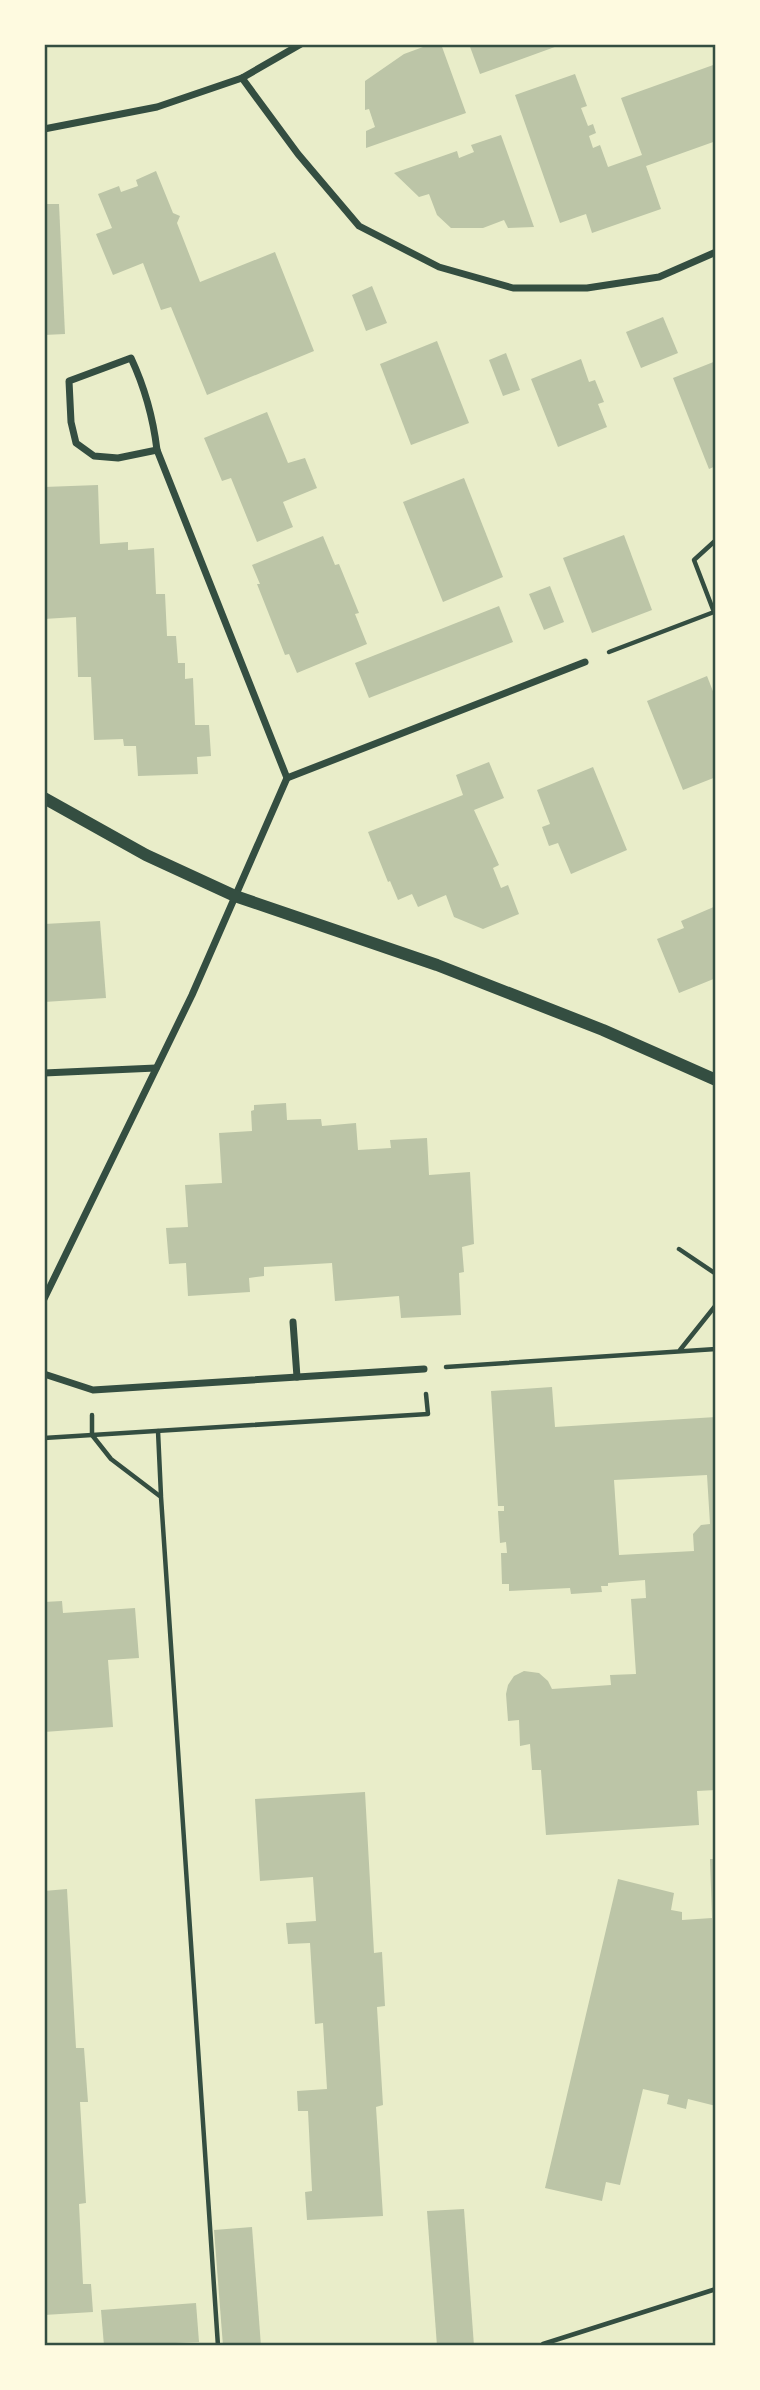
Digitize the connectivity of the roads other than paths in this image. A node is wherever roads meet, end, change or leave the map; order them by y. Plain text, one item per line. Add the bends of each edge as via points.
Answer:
1 (301, 44) edge
2 (242, 78) junction
3 (44, 129) edge
4 (716, 252) edge
5 (158, 450) junction
6 (585, 662) road end
7 (287, 778) junction
8 (44, 798) edge
9 (235, 896) junction
10 (156, 1068) junction
11 (44, 1073) edge
12 (716, 1080) edge
13 (44, 1299) edge
14 (293, 1322) dead end
15 (424, 1369) road end
16 (44, 1374) edge
17 (297, 1377) junction

1 - 2 street
2 - 3 street via 157,107
2 - 4 street via 298,155 359,226 439,267 513,288 587,288 659,277
5 - 5 street via 142,383 131,359 69,381 76,443 94,456 118,458
5 - 7 street
6 - 7 street
7 - 9 street
8 - 9 street via 146,855
9 - 10 street
9 - 12 street via 437,965
10 - 11 street
10 - 13 street
14 - 17 street
15 - 17 street
16 - 17 street via 93,1390

